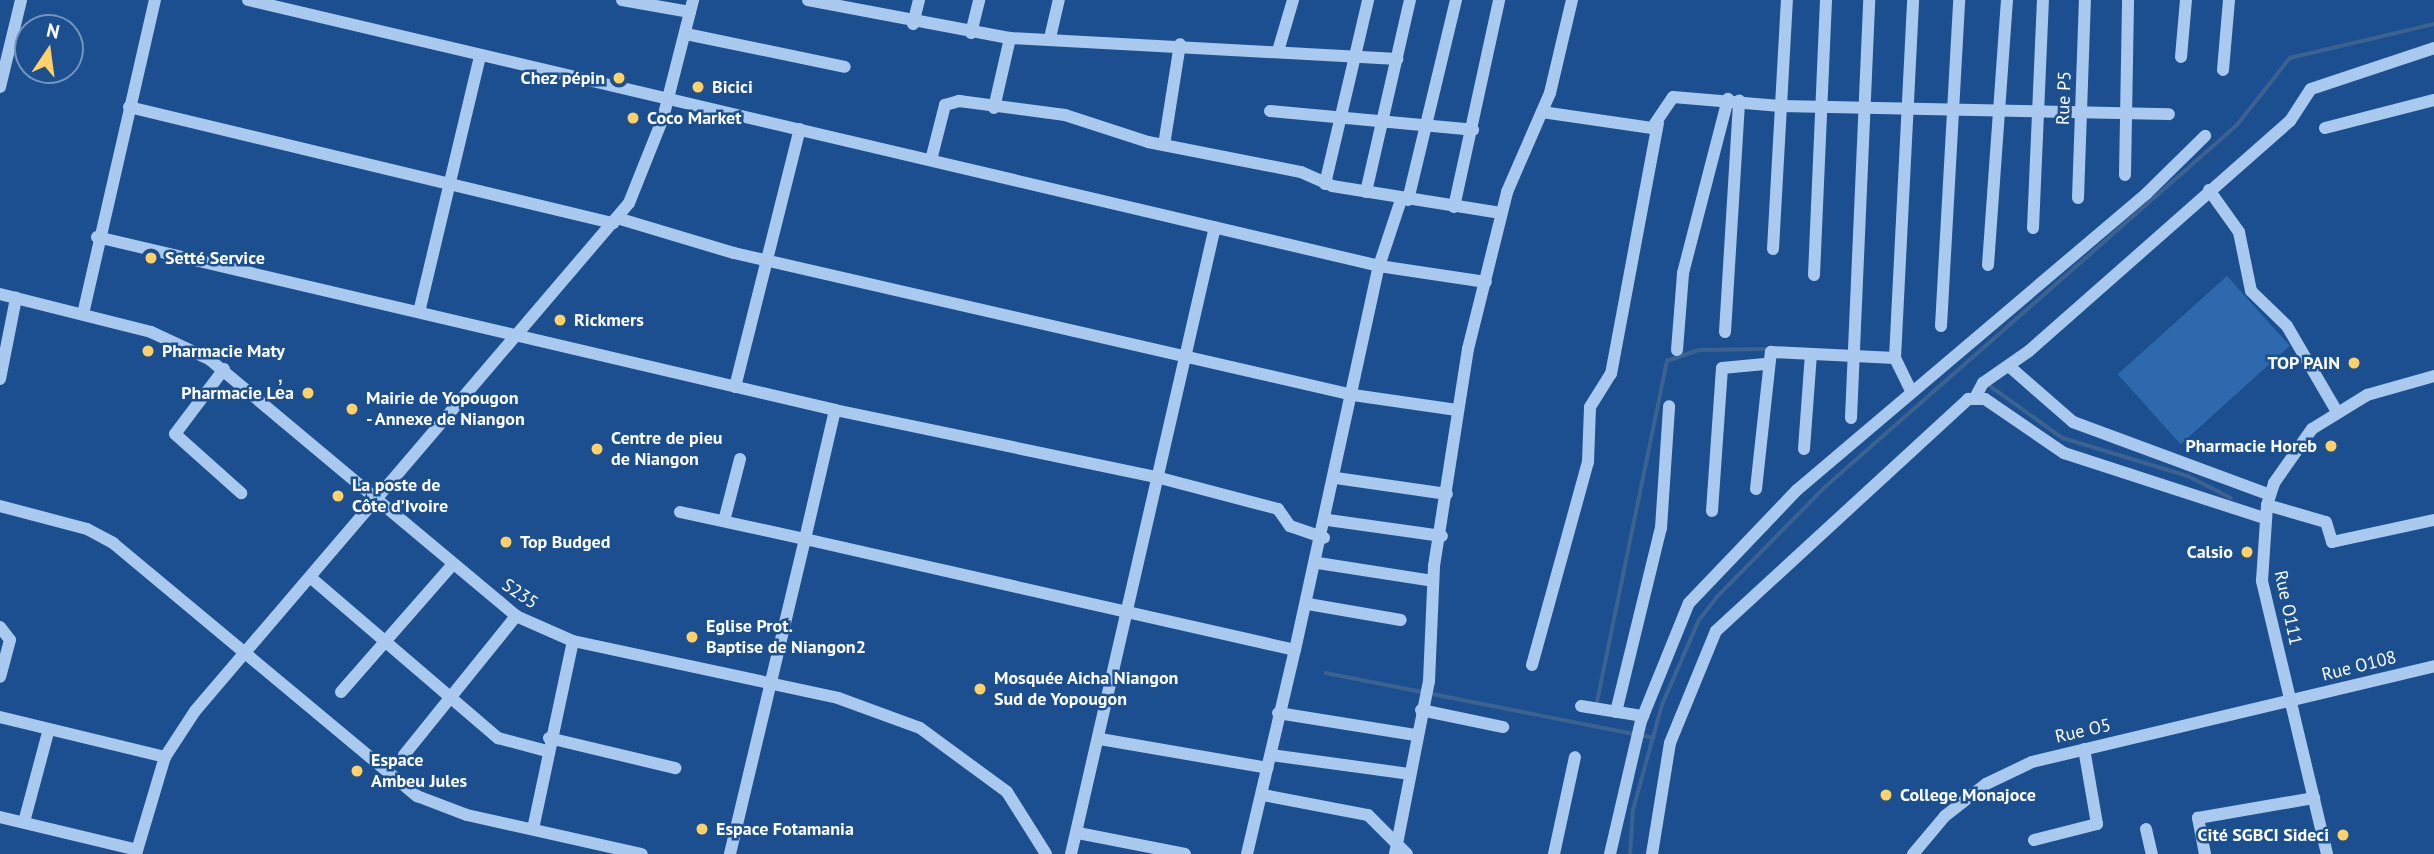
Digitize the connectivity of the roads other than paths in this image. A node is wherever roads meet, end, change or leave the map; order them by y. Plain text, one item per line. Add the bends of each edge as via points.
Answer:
1 (21, 0) edge
2 (155, 0) edge
3 (248, 0) edge
4 (622, 0) edge
5 (808, 0) edge
6 (919, 0) edge
7 (979, 0) edge
8 (1059, 0) edge
9 (1293, 0) edge
10 (1368, 0) edge
11 (1410, 0) edge
12 (1456, 0) edge
13 (1499, 0) edge
14 (1572, 0) edge
15 (1787, 0) edge
16 (1826, 0) edge
17 (1869, 0) edge
18 (1913, 0) edge
19 (1959, 0) edge
20 (2007, 0) edge
21 (2043, 0) edge
22 (2085, 0) edge
23 (2127, 0) edge
24 (2186, 0) edge
25 (2228, 0) edge
26 (692, 6) edge
27 (913, 24) junction
28 (971, 33) junction
29 (685, 34) junction
30 (1010, 38) junction
31 (1049, 38) junction
32 (1180, 44) junction
33 (2434, 48) edge
34 (1278, 51) junction
35 (480, 57) junction
36 (1354, 57) junction
37 (2181, 57) dead end
38 (3, 58) edge
39 (1397, 60) junction
40 (845, 67) dead end
41 (2222, 70) dead end
42 (0, 87) edge
43 (669, 97) junction
44 (1733, 100) junction
45 (2434, 100) edge
46 (1781, 106) junction
47 (1862, 106) junction
48 (129, 107) junction
49 (1823, 107) junction
50 (1910, 107) junction
51 (994, 108) junction
52 (1952, 108) junction
53 (1996, 109) junction
54 (2038, 110) junction
55 (2081, 110) junction
56 (1270, 111) dead end
57 (1542, 112) junction
58 (2127, 112) junction
59 (2169, 114) dead end
60 (1340, 120) junction
61 (1382, 122) junction
62 (1428, 124) junction
63 (1657, 124) junction
64 (2325, 128) dead end
65 (800, 129) junction
66 (1473, 130) junction
67 (2205, 136) dead end
68 (1164, 145) junction
69 (931, 160) junction
70 (2125, 175) dead end
71 (450, 184) junction
72 (1325, 184) junction
73 (2209, 190) junction
74 (1366, 192) junction
75 (2078, 198) dead end
76 (1404, 200) junction
77 (1454, 206) junction
78 (1501, 213) junction
79 (615, 221) junction
80 (1215, 227) junction
81 (2033, 228) dead end
82 (97, 237) junction
83 (1773, 249) dead end
84 (769, 259) junction
85 (1988, 265) dead end
86 (1379, 266) junction
87 (1814, 275) dead end
88 (1486, 282) junction
89 (0, 294) edge
90 (16, 298) junction
91 (419, 308) junction
92 (83, 313) junction
93 (1941, 326) dead end
94 (1725, 332) dead end
95 (520, 337) junction
96 (1677, 350) dead end
97 (1188, 354) junction
98 (1811, 354) junction
99 (1855, 356) junction
100 (1895, 358) junction
101 (1765, 364) junction
102 (2010, 367) junction
103 (224, 369) junction
104 (2434, 376) edge
105 (0, 379) edge
106 (735, 387) junction
107 (1910, 389) junction
108 (1353, 395) junction
109 (1976, 396) junction
110 (1669, 407) dead end
111 (835, 410) junction
112 (1457, 410) junction
113 (2337, 412) junction
114 (1850, 418) dead end
115 (1804, 449) dead end
116 (740, 459) dead end
117 (1160, 478) junction
118 (1336, 478) junction
119 (1756, 489) dead end
120 (241, 493) dead end
121 (1447, 495) junction
122 (381, 499) junction
123 (2268, 500) junction
124 (0, 506) edge
125 (1712, 511) dead end
126 (680, 512) dead end
127 (2264, 518) junction
128 (1328, 520) junction
129 (2434, 520) edge
130 (724, 521) junction
131 (1442, 536) junction
132 (1324, 537) junction
133 (805, 539) junction
134 (1318, 563) junction
135 (452, 565) junction
136 (310, 577) junction
137 (1433, 581) junction
138 (1308, 604) junction
139 (1129, 613) junction
140 (516, 616) junction
141 (1401, 620) dead end
142 (0, 627) edge
143 (386, 640) junction
144 (573, 641) junction
145 (1295, 650) junction
146 (241, 654) junction
147 (1532, 665) dead end
148 (2434, 666) edge
149 (0, 677) edge
150 (769, 687) junction
151 (341, 692) dead end
152 (1424, 699) junction
153 (449, 700) junction
154 (2292, 701) junction
155 (1581, 706) dead end
156 (1616, 712) junction
157 (1278, 713) junction
158 (0, 717) edge
159 (1642, 719) junction
160 (1503, 727) dead end
161 (49, 729) junction
162 (1415, 735) junction
163 (1100, 739) junction
164 (548, 745) junction
165 (2084, 749) junction
166 (404, 755) dead end
167 (1271, 755) junction
168 (165, 757) junction
169 (1574, 757) dead end
170 (675, 768) dead end
171 (1268, 768) junction
172 (1409, 774) junction
173 (1263, 795) junction
174 (2314, 798) junction
175 (0, 817) edge
176 (24, 822) junction
177 (533, 829) junction
178 (2146, 829) dead end
179 (1078, 833) junction
180 (2034, 840) dead end
181 (1400, 851) edge
182 (137, 852) edge
183 (642, 854) edge
184 (730, 854) edge
185 (1046, 854) edge
186 (1071, 854) edge
187 (1185, 854) edge
188 (1247, 854) edge
189 (1554, 854) edge
190 (1610, 854) edge
191 (1652, 854) edge
192 (1913, 854) edge
193 (2152, 854) edge
194 (2206, 854) edge
195 (2327, 854) edge

1 - 38 street
2 - 48 street
3 - 35 street
4 - 26 street
5 - 27 street
6 - 27 street
7 - 28 street
8 - 31 street
9 - 34 street
10 - 36 street
11 - 39 street
12 - 62 street
13 - 66 street
14 - 57 street
15 - 46 street
16 - 49 street
17 - 47 street
18 - 50 street
19 - 52 street
20 - 53 street
21 - 54 street
22 - 55 street, Rue P5
23 - 58 street
24 - 37 street
25 - 41 street
26 - 29 street
27 - 28 street
28 - 30 street
29 - 40 street
29 - 43 street
30 - 31 street
30 - 51 street
31 - 32 street
32 - 34 street
32 - 68 street
33 - 73 street via 2311,89 2290,121
34 - 36 street
35 - 43 street
35 - 71 street
36 - 39 street
36 - 60 street
38 - 42 street
39 - 61 street
43 - 65 street
43 - 79 street via 640,185
44 - 46 street
44 - 63 street via 1673,97
44 - 94 street
44 - 96 street via 1684,273
45 - 64 street
46 - 49 street
46 - 83 street
47 - 49 street
47 - 50 street
47 - 99 street
48 - 71 street
48 - 82 street
49 - 87 street
50 - 52 street
50 - 100 street
51 - 68 street via 1065,115
51 - 69 street via 950,101
52 - 53 street
52 - 93 street
53 - 54 street
53 - 85 street
54 - 55 street
54 - 81 street
55 - 58 street
55 - 75 street, Rue P5
56 - 60 street
57 - 63 street
57 - 78 street
58 - 59 street
58 - 70 street
60 - 61 street
60 - 72 street
61 - 62 street
61 - 74 street
62 - 66 street
62 - 76 street
63 - 147 street via 1611,374 1591,407 1588,462
65 - 69 street
65 - 84 street
66 - 77 street
67 - 107 street via 2089,243
68 - 72 street via 1301,172
69 - 80 street
71 - 79 street
71 - 91 street
72 - 74 street
73 - 102 street
73 - 113 street via 2239,232 2251,291 2287,326
74 - 76 street
76 - 77 street
76 - 86 street
77 - 78 street
78 - 88 street
79 - 84 street
79 - 95 street
80 - 86 street
80 - 97 street
82 - 91 street
82 - 92 street
84 - 97 street
84 - 106 street
86 - 88 street
86 - 108 street
88 - 112 street
89 - 90 street, S235
90 - 92 street, S235
90 - 105 street
91 - 95 street
92 - 103 street, S235 via 175,341
95 - 106 street
95 - 122 street
97 - 108 street
97 - 117 street
98 - 99 street
98 - 101 street via 1770,352
98 - 115 street
99 - 100 street
99 - 114 street
100 - 107 street
101 - 119 street
101 - 125 street via 1722,368
102 - 109 street via 1983,383
102 - 123 street via 2073,422
103 - 120 street via 175,434
103 - 122 street, S235
104 - 113 street, Rue O111
106 - 111 street
107 - 159 street via 1797,490 1689,603
108 - 112 street
108 - 118 street
109 - 127 street via 2064,453
109 - 191 street via 1759,585 1716,631 1670,743
110 - 156 street via 1661,528
111 - 117 street
111 - 133 street
112 - 121 street
113 - 123 street, Rue O111 via 2297,447
116 - 130 street
117 - 132 street via 1278,509 1290,526
117 - 139 street
118 - 121 street
118 - 128 street
121 - 131 street
122 - 135 street, S235
122 - 136 street
123 - 127 street, Rue O111
123 - 129 street via 2326,522 2332,542
124 - 146 street via 87,529 113,543
126 - 130 street
127 - 154 street, Rue O111 via 2262,581
128 - 131 street
128 - 132 street
130 - 133 street
131 - 137 street
132 - 134 street
133 - 139 street
133 - 150 street
134 - 137 street
134 - 138 street
135 - 140 street, S235
135 - 143 street
136 - 143 street
136 - 146 street
137 - 152 street
138 - 141 street
138 - 145 street
139 - 145 street
139 - 163 street
140 - 144 street, S235
140 - 153 street
142 - 149 street via 10,640
143 - 151 street
143 - 153 street
144 - 150 street, S235
144 - 164 street
145 - 157 street
146 - 168 street
146 - 177 street via 417,796 467,815
148 - 154 street, Rue O108
150 - 184 street
150 - 185 street, S235 via 886,712 953,748 1007,792
152 - 160 street
152 - 162 street
153 - 164 street via 498,738
153 - 166 street
154 - 165 street, Rue O5
154 - 174 street, Rue O111
155 - 156 street
156 - 159 street
157 - 162 street
157 - 167 street
158 - 161 street
159 - 190 street
161 - 168 street
161 - 176 street
162 - 172 street
163 - 171 street
163 - 179 street
164 - 170 street
164 - 177 street
165 - 180 street via 2097,824
165 - 192 street, Rue O5 via 2032,762 1986,784 1945,816
167 - 171 street
167 - 172 street
168 - 182 street
169 - 189 street
171 - 173 street
172 - 181 street
173 - 181 street via 1368,815
173 - 188 street
174 - 194 street via 2198,818
174 - 195 street, Rue O111
175 - 176 street
176 - 182 street
177 - 183 street
178 - 193 street
179 - 186 street
179 - 187 street

